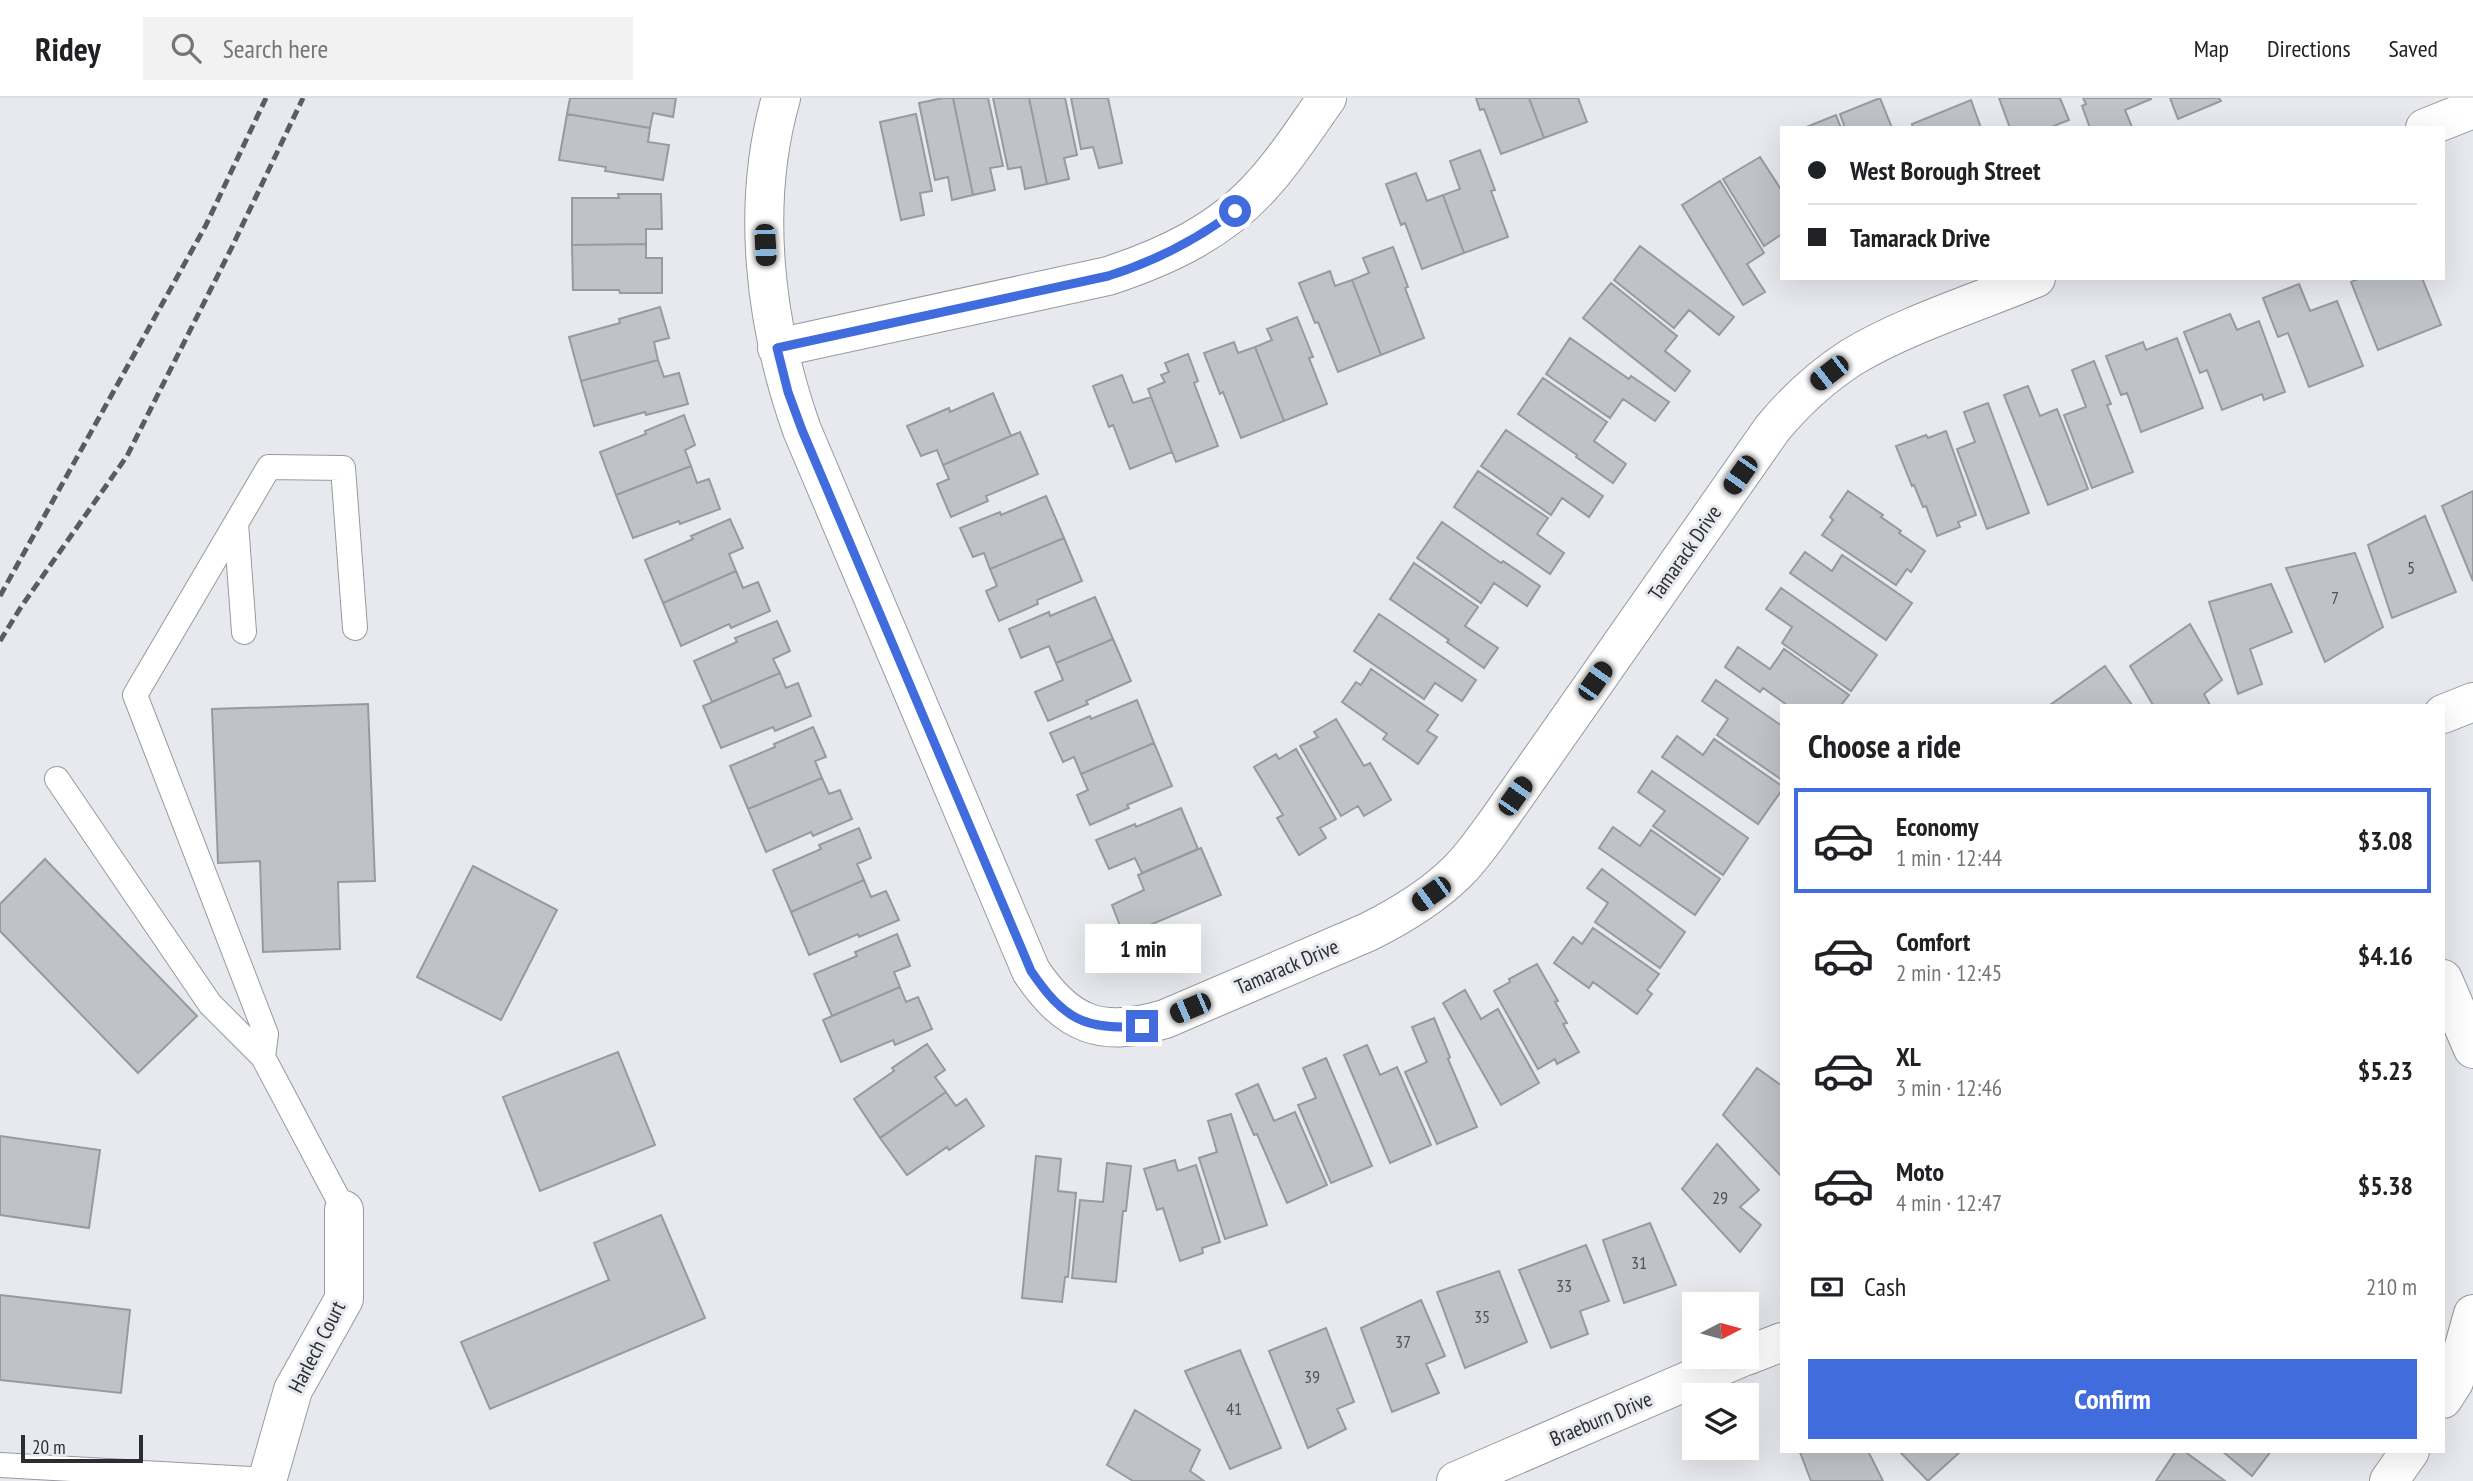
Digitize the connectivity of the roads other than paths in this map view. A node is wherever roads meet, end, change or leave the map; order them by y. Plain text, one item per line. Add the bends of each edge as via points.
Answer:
1 (781, 98) edge
2 (1327, 98) edge
3 (2473, 109) edge
4 (2430, 126) edge
5 (2031, 280) edge
6 (777, 348) junction
7 (236, 523) junction
8 (355, 628) dead end
9 (244, 632) dead end
10 (2473, 702) edge
11 (2445, 712) edge
12 (57, 779) dead end
13 (2445, 984) edge
14 (2473, 1049) edge
15 (263, 1057) junction
16 (344, 1210) joint
17 (2473, 1314) edge
18 (1780, 1343) edge
19 (1759, 1351) edge
20 (1716, 1369) edge
21 (2445, 1396) edge
22 (2409, 1453) edge
23 (0, 1465) edge
24 (267, 1481) edge
25 (1456, 1481) edge
26 (2389, 1481) edge

1 - 6 street, Tamarack Drive via 769,159 765,225 768,295
2 - 6 street via 1262,186 1206,232 1156,260 1108,276
3 - 4 street
5 - 6 street, Tamarack Drive via 1875,344 1829,373 1789,409 1499,819 1443,885 1368,932 1165,1019 1116,1028 1068,1014 1047,995 1031,971 802,430
7 - 8 lane via 269,467 343,468
7 - 9 lane
7 - 15 lane via 135,695 266,1034
10 - 11 street
12 - 15 lane via 210,1004
13 - 14 street
15 - 16 lane
16 - 24 street, Harlech Court via 344,1299 293,1390
17 - 21 street via 2454,1382
18 - 19 street, Braeburn Drive
20 - 25 street, Braeburn Drive
22 - 26 street
23 - 24 lane

